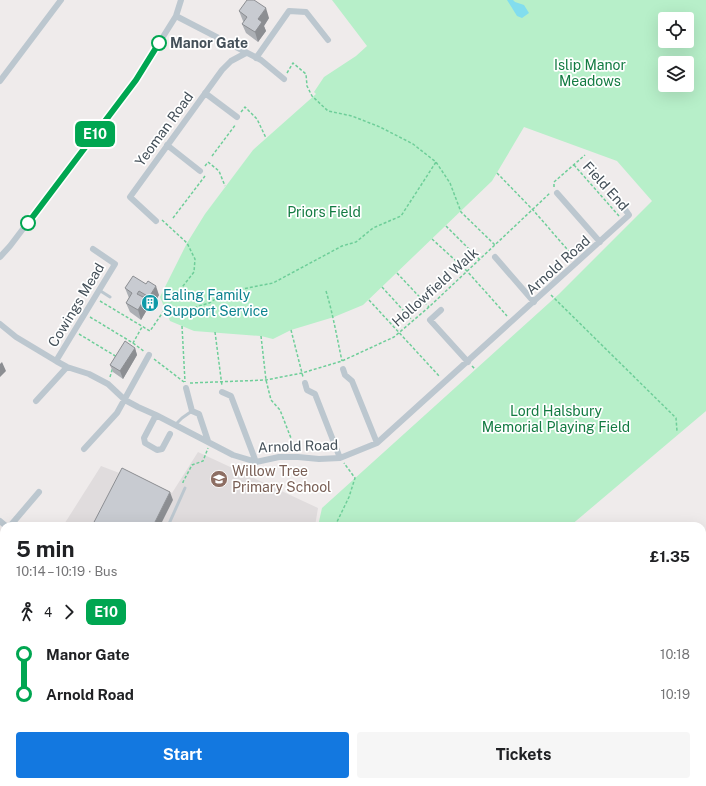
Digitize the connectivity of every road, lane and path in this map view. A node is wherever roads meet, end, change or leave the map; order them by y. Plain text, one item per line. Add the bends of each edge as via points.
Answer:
1 (61, 0) edge
2 (181, 0) edge
3 (176, 16) junction
4 (328, 40) dead end
5 (246, 53) junction
6 (256, 58) junction
7 (284, 79) joint
8 (0, 81) edge
9 (205, 93) junction
10 (237, 117) junction
11 (266, 138) dead end
12 (167, 145) junction
13 (585, 155) dead end
14 (212, 156) dead end
15 (436, 162) junction
16 (574, 165) junction
17 (200, 171) junction
18 (497, 173) dead end
19 (225, 186) dead end
20 (558, 193) dead end
21 (624, 208) dead end
22 (533, 210) junction
23 (173, 218) dead end
24 (156, 221) joint
25 (624, 221) junction
26 (446, 226) dead end
27 (432, 239) dead end
28 (600, 242) junction
29 (495, 245) junction
30 (93, 249) dead end
31 (0, 257) edge
32 (495, 257) dead end
33 (480, 260) junction
34 (578, 262) junction
35 (467, 271) junction
36 (397, 273) dead end
37 (382, 287) dead end
38 (99, 290) junction
39 (547, 290) junction
40 (326, 291) dead end
41 (110, 297) dead end
42 (95, 298) junction
43 (369, 300) dead end
44 (534, 302) junction
45 (429, 307) junction
46 (165, 309) junction
47 (441, 310) dead end
48 (85, 314) junction
49 (413, 321) junction
50 (512, 322) junction
51 (0, 324) edge
52 (182, 326) dead end
53 (143, 327) junction
54 (291, 330) dead end
55 (75, 331) junction
56 (215, 332) dead end
57 (400, 333) junction
58 (261, 336) dead end
59 (129, 340) junction
60 (133, 343) junction
61 (126, 346) edge
62 (149, 355) junction
63 (118, 358) edge
64 (56, 361) junction
65 (342, 361) junction
66 (468, 362) junction
67 (115, 364) edge
68 (67, 367) junction
69 (343, 369) joint
70 (302, 373) junction
71 (266, 380) junction
72 (222, 382) junction
73 (305, 383) joint
74 (445, 383) junction
75 (108, 384) junction
76 (186, 386) junction
77 (222, 392) joint
78 (125, 400) junction
79 (36, 401) dead end
80 (192, 411) junction
81 (156, 415) junction
82 (175, 425) junction
83 (677, 431) dead end
84 (170, 434) dead end
85 (208, 441) junction
86 (377, 443) junction
87 (84, 448) dead end
88 (206, 455) dead end
89 (298, 457) junction
90 (340, 458) junction
91 (256, 462) junction
92 (185, 488) joint
93 (39, 492) dead end
94 (13, 522) edge
95 (170, 522) edge
96 (337, 522) edge

1 - 8 street
2 - 3 street
3 - 5 street
3 - 31 street via 136,80
4 - 6 street via 306,12 289,11
5 - 6 street
5 - 9 street, Yeoman Road via 231,61
6 - 7 street
7 - 15 path via 293,63 306,74 307,86 312,96 328,111 352,116 380,127 413,144
9 - 10 street
9 - 12 street, Yeoman Road
10 - 11 path via 245,107 256,118
10 - 14 path via 236,124
12 - 17 street
12 - 24 street, Yeoman Road via 130,197
13 - 16 path, Hollowfield Walk
15 - 29 path via 450,183 461,212
15 - 46 path via 401,216 373,228 356,242 342,246 273,283 226,292 209,303 181,312
16 - 22 path, Hollowfield Walk via 554,182 554,190
16 - 25 path, Field End
17 - 19 path via 208,162 219,171
17 - 23 path via 206,175
18 - 22 path
20 - 28 street
21 - 25 street via 630,215
22 - 29 path, Hollowfield Walk
22 - 34 path
24 - 46 path via 159,218 187,243 195,259 194,272
25 - 28 street, Arnold Road
26 - 33 path
27 - 35 path
28 - 34 street, Arnold Road
29 - 33 path, Hollowfield Walk
30 - 38 street, Cowings Mead via 115,264
32 - 44 street
33 - 35 path, Hollowfield Walk
34 - 39 street, Arnold Road
35 - 45 path, Hollowfield Walk
35 - 50 path
36 - 45 path
37 - 49 path
38 - 41 lane
38 - 42 street, Cowings Mead
39 - 44 street, Arnold Road
39 - 83 path via 676,418
40 - 65 path via 334,317
42 - 48 street, Cowings Mead
42 - 53 path
43 - 57 path
44 - 50 street, Arnold Road
45 - 49 path, Hollowfield Walk
46 - 53 path via 150,331
47 - 66 street via 430,320
48 - 55 street, Cowings Mead
48 - 59 path
49 - 57 path, Hollowfield Walk
50 - 66 street, Arnold Road
51 - 64 street, Arnold Road via 16,337
52 - 76 path
53 - 60 path
54 - 70 path
55 - 63 path
55 - 64 street, Cowings Mead
56 - 72 path
57 - 65 path, Hollowfield Walk
57 - 74 path
58 - 71 path
59 - 60 path
59 - 61 path
60 - 62 path
62 - 76 path
62 - 78 street
64 - 68 street, Arnold Road
65 - 69 path
65 - 70 path, Hollowfield Walk
66 - 74 street, Arnold Road
67 - 75 path
68 - 75 street, Arnold Road
68 - 79 street
69 - 86 street via 352,381
70 - 71 path, Hollowfield Walk
70 - 73 path
71 - 72 path, Hollowfield Walk
71 - 89 path via 271,400 280,410
72 - 76 path, Hollowfield Walk
72 - 77 path
73 - 90 street via 307,390 315,394
74 - 86 street, Arnold Road
75 - 78 street, Arnold Road
76 - 80 street
77 - 91 street via 231,396
78 - 81 street, Arnold Road
78 - 87 street via 117,413
80 - 82 lane
80 - 85 street via 199,414
81 - 82 street, Arnold Road
81 - 84 street via 144,438 145,443 157,450 162,449
82 - 85 street, Arnold Road
85 - 91 street, Arnold Road via 234,455
86 - 90 street, Arnold Road
88 - 92 path via 204,461 192,465 183,482
89 - 90 street, Arnold Road
89 - 91 street, Arnold Road via 279,457
90 - 96 path via 355,478
92 - 95 lane
93 - 94 street

